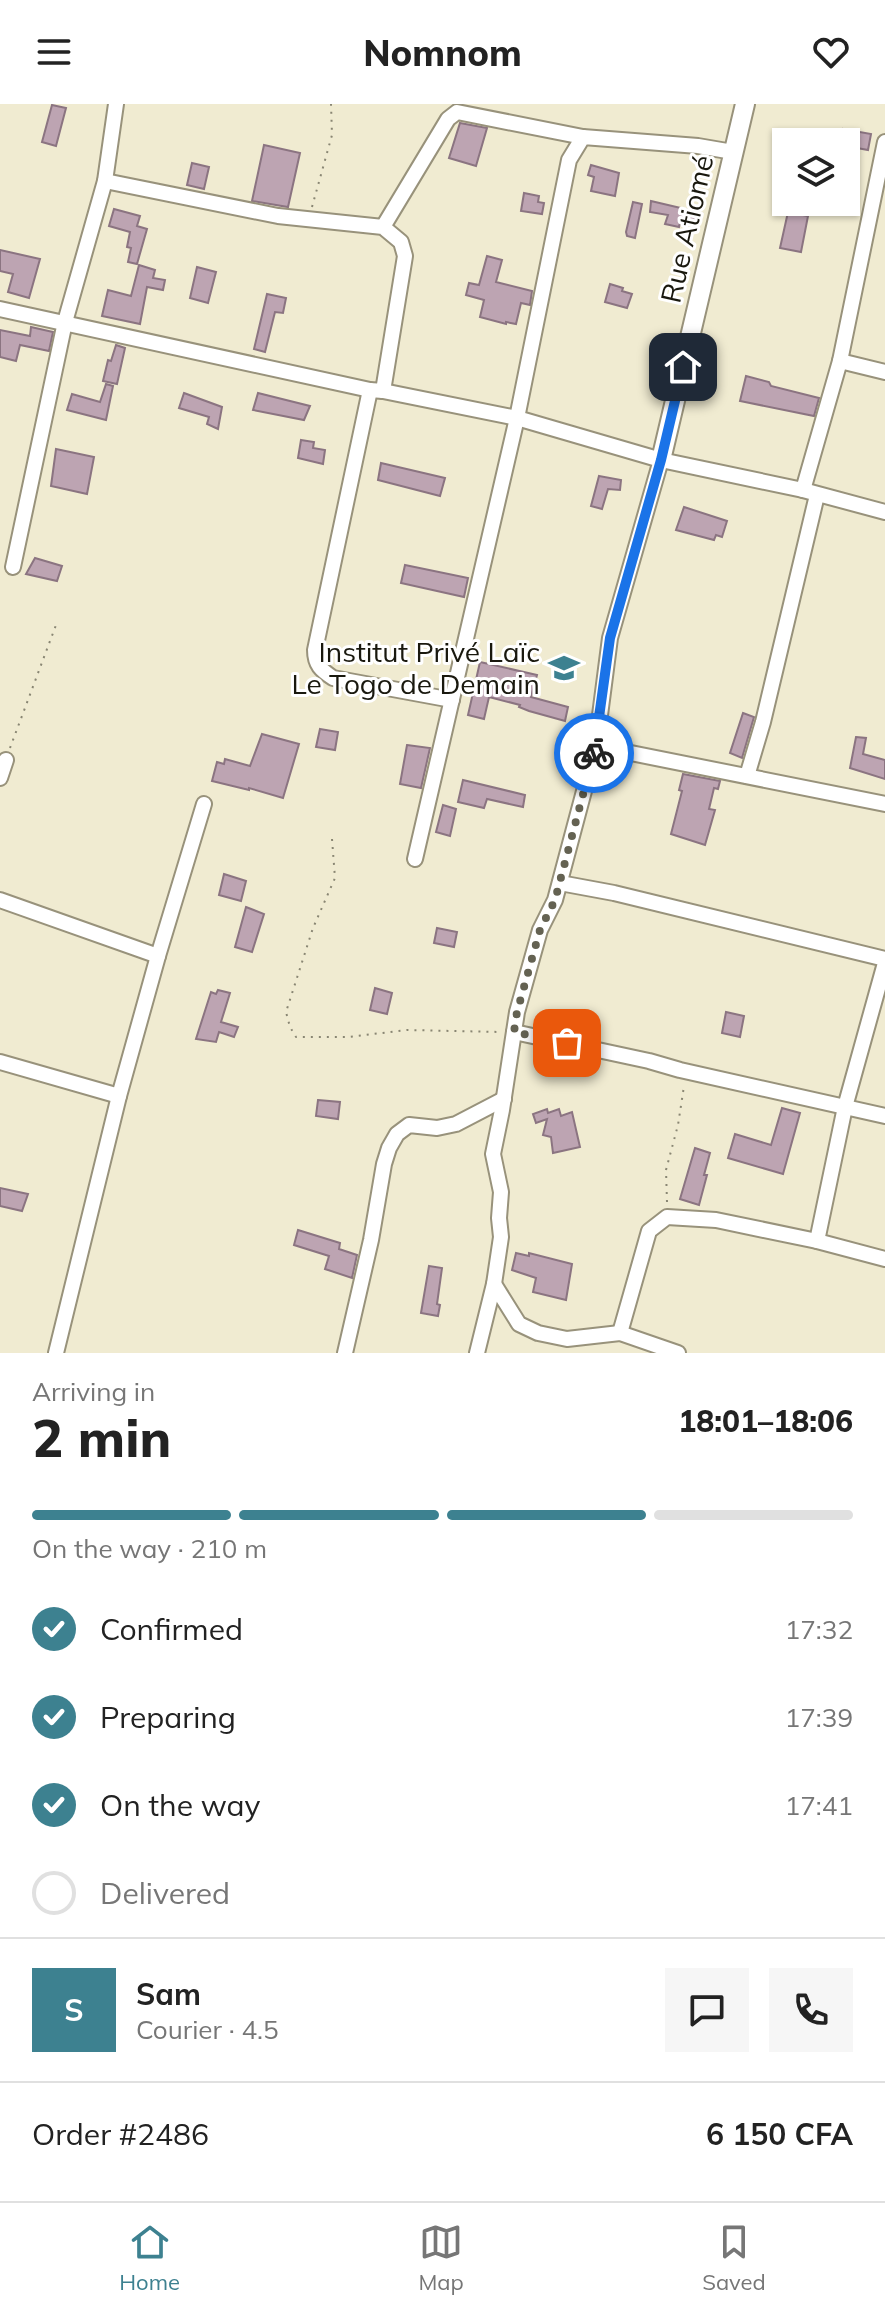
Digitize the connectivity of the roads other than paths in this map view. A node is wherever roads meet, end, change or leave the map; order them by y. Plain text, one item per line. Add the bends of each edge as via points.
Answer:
1 (116, 104) edge
2 (745, 104) edge
3 (583, 137) junction
4 (885, 142) edge
5 (733, 152) junction
6 (105, 181) junction
7 (383, 227) junction
8 (0, 309) edge
9 (65, 322) junction
10 (840, 361) junction
11 (885, 372) edge
12 (376, 390) junction
13 (517, 418) junction
14 (661, 460) junction
15 (810, 492) junction
16 (885, 512) edge
17 (13, 567) dead end
18 (452, 700) junction
19 (596, 746) junction
20 (6, 760) road end
21 (747, 776) junction
22 (0, 778) edge
23 (204, 804) dead end
24 (885, 804) edge
25 (415, 859) dead end
26 (560, 883) junction
27 (0, 900) edge
28 (158, 956) junction
29 (885, 961) edge
30 (514, 1032) junction
31 (0, 1062) edge
32 (119, 1096) junction
33 (504, 1099) junction
34 (845, 1107) junction
35 (885, 1116) edge
36 (817, 1241) junction
37 (885, 1259) edge
38 (494, 1284) junction
39 (620, 1333) junction
40 (56, 1353) edge
41 (345, 1353) edge
42 (477, 1353) edge
43 (678, 1353) edge

1 - 6 street
2 - 5 street, Rue Atiomé
3 - 5 street
3 - 7 street via 457,112
3 - 13 street via 569,160
4 - 10 street
5 - 14 street, Rue Atiomé
6 - 7 street via 247,211
6 - 9 street
7 - 12 street via 401,242 405,256
8 - 9 street
9 - 12 street
9 - 17 street
10 - 11 street
10 - 15 street
12 - 13 street
12 - 18 street via 315,661 333,678
13 - 14 street
13 - 18 street
14 - 15 street
14 - 19 street via 610,638
15 - 16 street
15 - 21 street
18 - 25 street
19 - 21 street
19 - 26 street
20 - 22 street
21 - 24 street
23 - 28 street
26 - 29 street
26 - 30 street via 540,930
27 - 28 street
28 - 32 street
29 - 34 street
30 - 33 street
30 - 34 street
31 - 32 street
32 - 40 street
33 - 38 street via 493,1154 501,1192
33 - 41 street via 456,1124 409,1125 397,1134 384,1164
34 - 35 street
34 - 36 street
36 - 37 street
36 - 39 street via 716,1220 667,1217 649,1231
38 - 39 street via 519,1324 538,1333 567,1339
38 - 42 street
39 - 43 street

